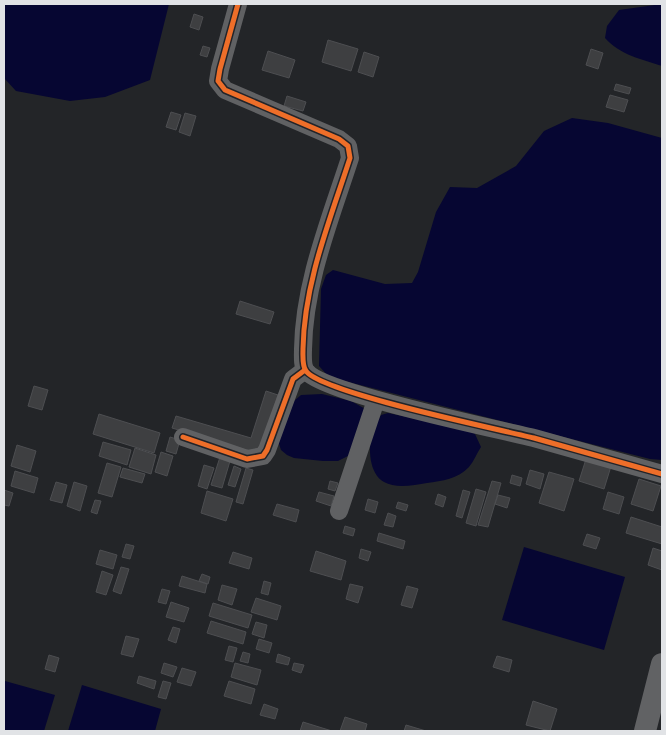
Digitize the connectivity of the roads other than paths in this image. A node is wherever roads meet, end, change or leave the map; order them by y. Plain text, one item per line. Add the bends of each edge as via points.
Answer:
1 (238, 4) edge
2 (305, 370) junction
3 (376, 400) junction
4 (184, 437) dead end
5 (662, 474) edge
6 (339, 511) dead end
7 (661, 674) edge
8 (645, 731) edge

1 - 2 street via 218,81 225,90 339,139 348,146 350,158 319,254 304,323
2 - 3 street via 315,379
2 - 4 street via 293,379 263,456 247,459
3 - 5 street via 533,438
3 - 6 street
7 - 8 main road

